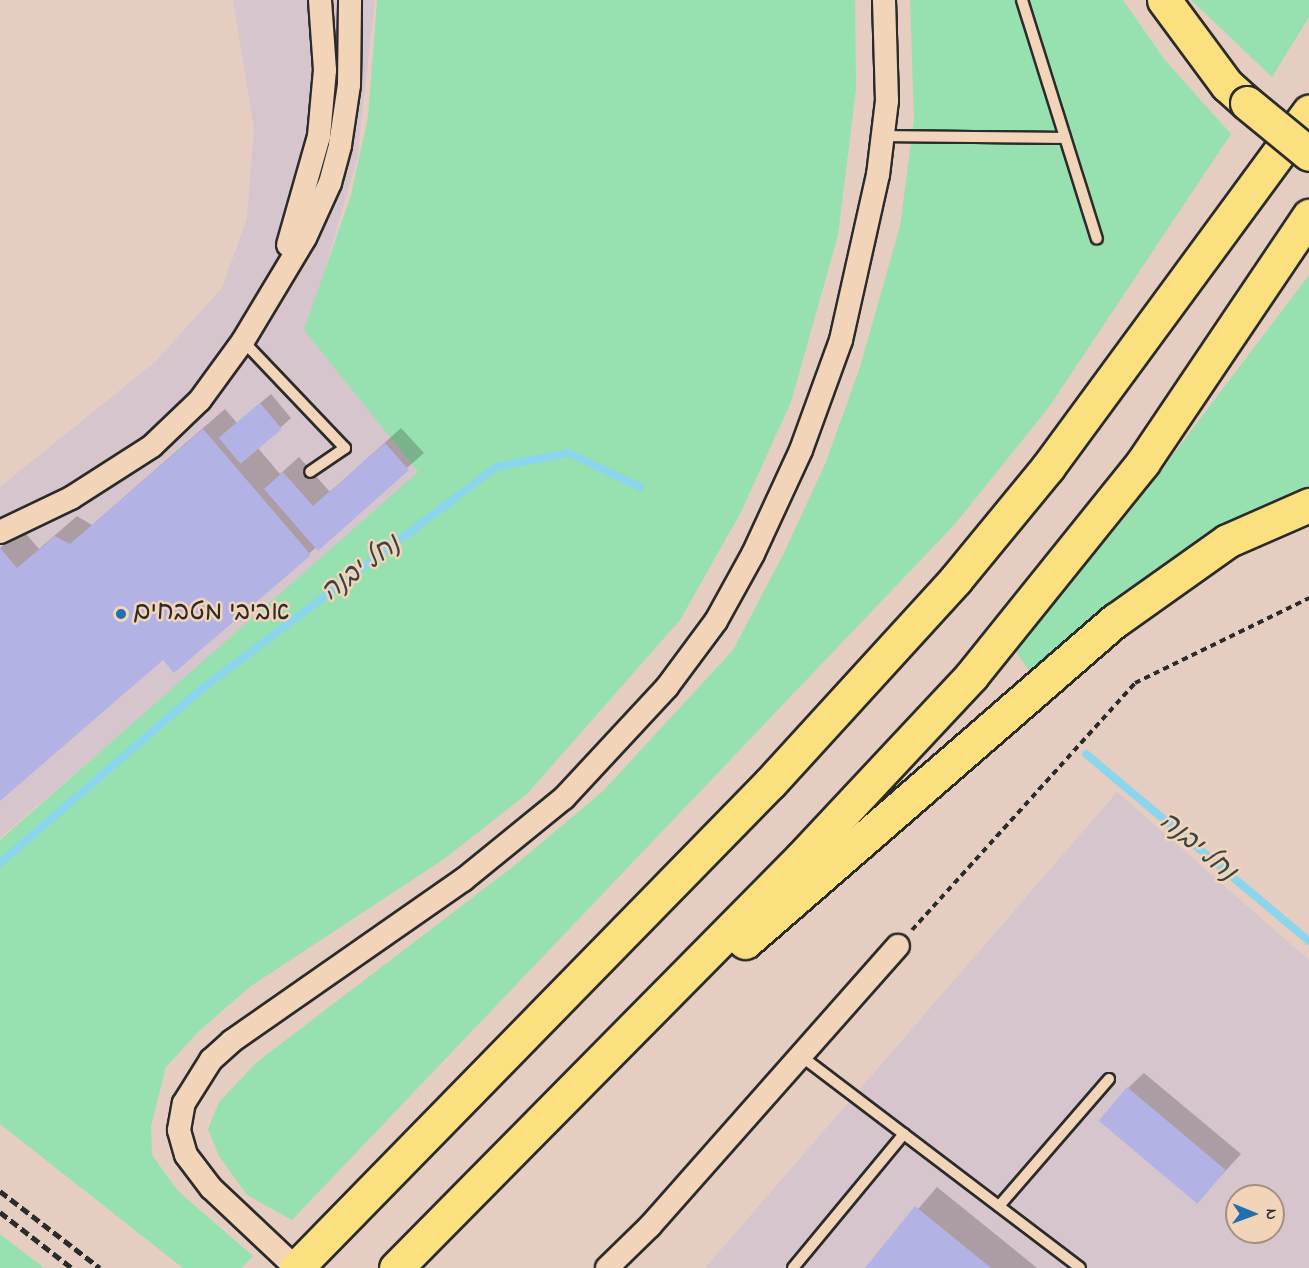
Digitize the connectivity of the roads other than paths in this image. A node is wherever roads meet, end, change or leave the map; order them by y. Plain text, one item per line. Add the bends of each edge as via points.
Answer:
1 (320, 0) edge
2 (350, 0) edge
3 (1022, 0) edge
4 (1164, 0) edge
5 (882, 6) edge
6 (1309, 112) edge
7 (883, 136) junction
8 (1065, 138) junction
9 (1309, 154) edge
10 (1309, 216) edge
11 (1096, 239) dead end
12 (274, 286) junction
13 (243, 341) junction
14 (309, 472) dead end
15 (1309, 505) edge
16 (0, 532) edge
17 (898, 946) road end
18 (801, 1056) junction
19 (1109, 1079) dead end
20 (547, 1115) junction
21 (904, 1134) junction
22 (999, 1206) junction
23 (296, 1268) edge
24 (396, 1268) edge
25 (607, 1268) edge
26 (793, 1268) edge
27 (1080, 1268) edge

1 - 12 street via 325,70 319,136
2 - 12 street via 349,85 330,183 305,238
3 - 8 lane
4 - 9 highway, bridge via 1227,85
5 - 7 street via 887,101
6 - 23 highway via 1048,467 956,579 770,783
7 - 8 lane
7 - 23 street via 863,252 841,340 801,450 753,554 716,621 667,687 564,798 463,880 240,1035 211,1060 194,1082 184,1103 179,1130 186,1155 211,1188
8 - 11 lane
10 - 20 highway via 1150,453 1028,609 894,761
12 - 13 street
13 - 14 lane via 345,448
13 - 16 street via 200,400 152,446 71,498
15 - 20 highway via 1227,541 1116,620
17 - 18 street
18 - 21 lane
18 - 25 street via 650,1226
19 - 22 lane
20 - 24 highway
21 - 22 lane
21 - 26 lane
22 - 27 lane

